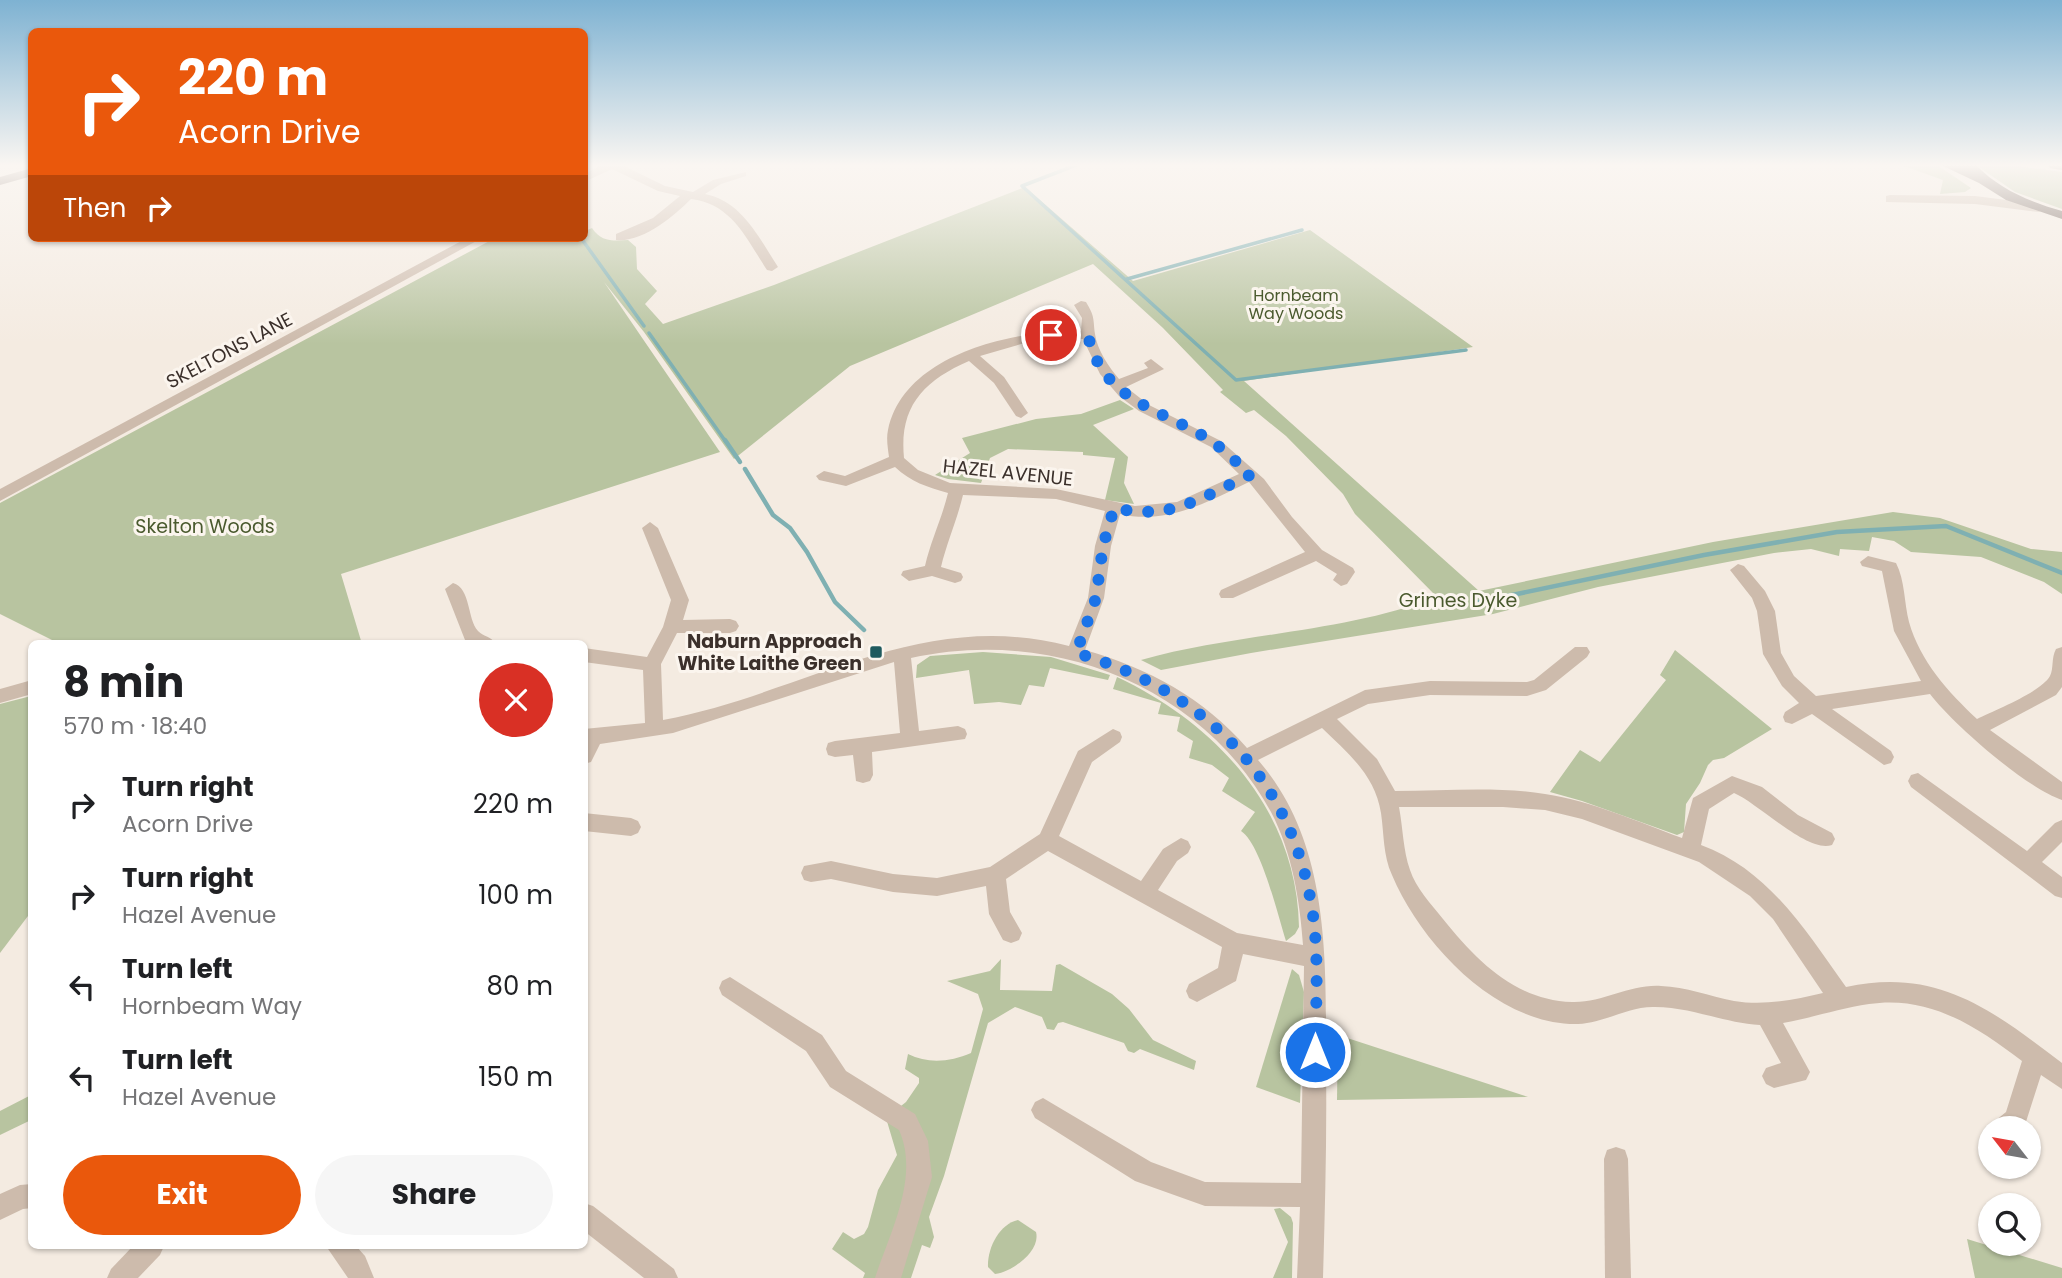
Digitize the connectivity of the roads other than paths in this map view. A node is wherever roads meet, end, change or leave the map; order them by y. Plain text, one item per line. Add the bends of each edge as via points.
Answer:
1 (648, 225) edge
2 (742, 225) edge
3 (631, 236) dead end
4 (469, 242) edge
5 (772, 267) dead end
6 (1082, 305) dead end
7 (1088, 335) junction
8 (971, 355) junction
9 (1151, 363) dead end
10 (1117, 385) junction
11 (1021, 413) dead end
12 (897, 460) junction
13 (1250, 475) junction
14 (824, 476) dead end
15 (846, 481) junction
16 (957, 489) junction
17 (0, 496) edge
18 (846, 499) dead end
19 (1114, 508) junction
20 (650, 528) dead end
21 (1316, 554) junction
22 (1868, 562) dead end
23 (933, 570) junction
24 (1737, 570) dead end
25 (909, 575) dead end
26 (956, 577) dead end
27 (1341, 580) dead end
28 (453, 589) dead end
29 (1227, 594) dead end
30 (730, 626) dead end
31 (672, 627) junction
32 (480, 640) edge
33 (1581, 652) dead end
34 (902, 653) junction
35 (1076, 653) junction
36 (2062, 654) edge
37 (588, 656) edge
38 (652, 664) junction
39 (1932, 687) junction
40 (28, 688) edge
41 (0, 696) edge
42 (1812, 704) junction
43 (1322, 717) junction
44 (1792, 717) dead end
45 (655, 729) junction
46 (1976, 729) junction
47 (958, 734) dead end
48 (589, 737) edge
49 (1113, 737) dead end
50 (910, 740) junction
51 (862, 746) junction
52 (835, 749) dead end
53 (1246, 757) junction
54 (1884, 757) dead end
55 (863, 775) dead end
56 (1918, 781) dead end
57 (2062, 792) edge
58 (1387, 799) junction
59 (588, 822) edge
60 (631, 827) dead end
61 (2062, 829) edge
62 (1825, 839) dead end
63 (1046, 840) junction
64 (1181, 847) dead end
65 (1690, 849) junction
66 (2028, 863) junction
67 (811, 873) dead end
68 (996, 875) junction
69 (2062, 888) edge
70 (1144, 892) junction
71 (1011, 933) dead end
72 (1234, 942) junction
73 (1316, 958) junction
74 (730, 988) dead end
75 (1197, 991) dead end
76 (1840, 998) junction
77 (1766, 1014) junction
78 (2035, 1056) junction
79 (1774, 1076) dead end
80 (2062, 1077) edge
81 (1043, 1110) dead end
82 (2017, 1116) edge
83 (1616, 1159) dead end
84 (1312, 1195) junction
85 (28, 1197) edge
86 (0, 1208) edge
87 (588, 1218) edge
88 (142, 1249) edge
89 (342, 1249) edge
90 (120, 1278) edge
91 (361, 1278) edge
92 (665, 1278) edge
93 (888, 1278) edge
94 (1310, 1278) edge
95 (1618, 1278) edge

1 - 3 street
2 - 5 street
4 - 17 street, SKELTONS LANE
6 - 7 street
7 - 8 street via 1039,336
7 - 10 street
8 - 11 street via 999,380
8 - 12 street via 942,370 905,402 893,430
9 - 10 street via 1157,369
10 - 13 street via 1132,401 1207,438
12 - 15 street
12 - 16 street, HAZEL AVENUE via 914,476
13 - 19 street, HAZEL AVENUE via 1166,512
13 - 21 street
14 - 15 street
15 - 18 street
16 - 19 street, HAZEL AVENUE via 1031,491
16 - 23 street
19 - 35 street via 1096,598
20 - 31 street via 680,600
21 - 27 street via 1347,572
21 - 29 street
22 - 39 street via 1888,562 1909,648
23 - 25 street
23 - 26 street
24 - 42 street via 1759,594 1772,654 1788,681
28 - 32 street via 471,635
30 - 31 street
31 - 38 street
33 - 43 street via 1540,685 1527,689 1398,691 1365,697
34 - 35 street via 979,642 1039,645
34 - 45 street
34 - 50 street
35 - 53 street via 1162,687 1209,721
36 - 46 street via 2060,676 2050,690
37 - 38 street
38 - 45 street
39 - 42 street
39 - 46 street
40 - 41 street
42 - 44 street
42 - 54 street
43 - 53 street
43 - 58 street via 1375,771
45 - 48 street
46 - 57 street
47 - 50 street
49 - 63 street via 1085,757
50 - 51 street
51 - 52 street
51 - 55 street
53 - 73 street via 1268,785 1294,837 1310,898
56 - 66 street via 1947,793
58 - 65 street via 1545,802
58 - 77 street via 1404,883 1425,923 1499,990 1551,1010 1580,1013 1633,998 1672,995 1738,1013
59 - 60 street
61 - 66 street
62 - 65 street via 1791,821 1755,793 1732,784 1700,804
63 - 68 street
63 - 70 street
64 - 70 street
65 - 76 street via 1757,889 1780,912
66 - 69 street
67 - 68 street via 831,870 937,887
68 - 71 street via 1000,914
70 - 72 street
72 - 73 street
72 - 75 street via 1228,974
73 - 84 street
74 - 93 street via 814,1043 838,1079 907,1122 916,1141 920,1177
76 - 77 street
76 - 78 street via 1904,991 1940,1000 1974,1013
77 - 79 street via 1798,1072
78 - 80 street
78 - 82 street
81 - 84 street via 1144,1172 1205,1194
83 - 95 street
84 - 94 street
85 - 86 street
87 - 92 street
88 - 90 street
89 - 91 street

